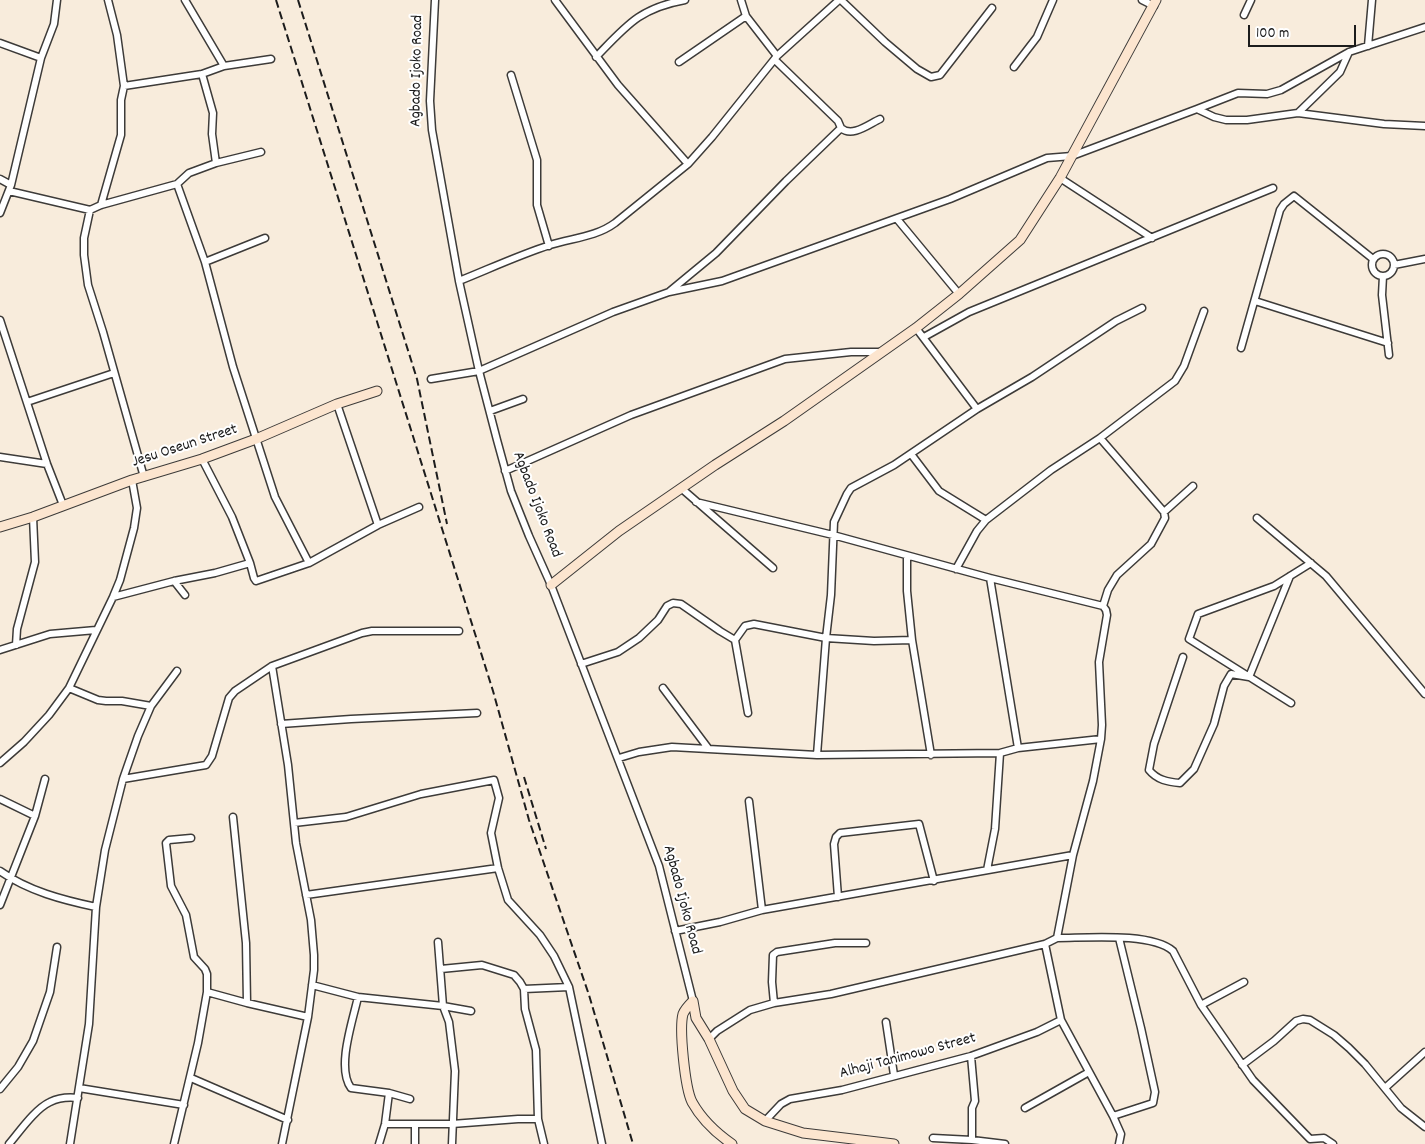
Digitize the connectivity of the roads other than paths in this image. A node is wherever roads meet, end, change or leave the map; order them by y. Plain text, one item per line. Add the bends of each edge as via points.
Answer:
1 (57, 0) edge
2 (108, 0) edge
3 (185, 0) edge
4 (434, 0) edge
5 (555, 0) edge
6 (685, 0) edge
7 (741, 0) edge
8 (840, 0) edge
9 (1053, 0) edge
10 (1142, 0) edge
11 (1252, 0) edge
12 (1372, 0) edge
13 (1155, 3) edge
14 (992, 8) dead end
15 (1244, 15) dead end
16 (746, 16) junction
17 (1425, 27) edge
18 (0, 43) edge
19 (1368, 46) junction
20 (1349, 52) junction
21 (596, 57) junction
22 (41, 58) junction
23 (776, 58) junction
24 (271, 59) dead end
25 (679, 62) dead end
26 (224, 66) junction
27 (1014, 67) dead end
28 (202, 74) junction
29 (511, 74) dead end
30 (124, 86) junction
31 (1197, 109) junction
32 (1298, 113) junction
33 (880, 119) dead end
34 (1425, 126) edge
35 (841, 128) junction
36 (260, 152) dead end
37 (1072, 156) junction
38 (216, 163) junction
39 (688, 164) junction
40 (1060, 178) junction
41 (0, 179) edge
42 (177, 184) junction
43 (10, 188) junction
44 (1273, 188) dead end
45 (101, 205) junction
46 (90, 210) junction
47 (0, 213) edge
48 (897, 219) junction
49 (265, 238) dead end
50 (1152, 238) junction
51 (549, 246) junction
52 (1373, 259) junction
53 (1425, 259) edge
54 (205, 262) junction
55 (1394, 264) junction
56 (1383, 276) junction
57 (459, 281) junction
58 (670, 292) junction
59 (959, 294) junction
60 (1255, 301) junction
61 (1142, 308) dead end
62 (1204, 311) dead end
63 (0, 320) edge
64 (916, 328) junction
65 (924, 337) junction
66 (1388, 343) junction
67 (1241, 348) dead end
68 (882, 352) junction
69 (1389, 354) dead end
70 (479, 371) junction
71 (114, 372) junction
72 (431, 379) dead end
73 (377, 391) dead end
74 (523, 399) dead end
75 (26, 402) junction
76 (337, 404) junction
77 (977, 409) junction
78 (490, 411) junction
79 (1100, 438) junction
80 (256, 439) junction
81 (911, 454) junction
82 (0, 457) edge
83 (202, 459) junction
84 (47, 464) junction
85 (505, 471) junction
86 (144, 477) junction
87 (132, 480) junction
88 (1193, 486) dead end
89 (681, 488) junction
90 (696, 502) junction
91 (63, 505) junction
92 (419, 508) dead end
93 (1164, 512) junction
94 (33, 517) junction
95 (1257, 518) dead end
96 (986, 520) junction
97 (378, 525) junction
98 (0, 527) edge
99 (833, 535) junction
100 (907, 556) junction
101 (250, 562) junction
102 (309, 563) junction
103 (1311, 563) junction
104 (773, 568) dead end
105 (956, 569) junction
106 (1290, 576) junction
107 (990, 578) junction
108 (174, 581) junction
109 (552, 585) junction
110 (185, 595) dead end
111 (113, 597) junction
112 (1103, 606) junction
113 (96, 630) junction
114 (459, 631) dead end
115 (826, 638) junction
116 (735, 640) junction
117 (912, 640) junction
118 (16, 645) junction
119 (0, 650) edge
120 (1183, 657) dead end
121 (581, 664) junction
122 (272, 666) junction
123 (177, 671) dead end
124 (1249, 677) junction
125 (69, 688) junction
126 (663, 688) dead end
127 (1425, 694) edge
128 (1291, 703) dead end
129 (151, 706) junction
130 (477, 713) dead end
131 (748, 713) dead end
132 (281, 724) junction
133 (1100, 739) junction
134 (708, 748) junction
135 (1018, 748) junction
136 (1000, 753) junction
137 (817, 755) junction
138 (931, 755) junction
139 (619, 758) junction
140 (0, 763) edge
141 (45, 779) dead end
142 (123, 779) junction
143 (0, 799) edge
144 (749, 801) dead end
145 (35, 816) junction
146 (233, 817) dead end
147 (294, 824) junction
148 (191, 838) dead end
149 (1073, 856) junction
150 (498, 868) junction
151 (0, 870) edge
152 (987, 870) junction
153 (10, 878) junction
154 (934, 881) junction
155 (306, 895) junction
156 (838, 897) junction
157 (0, 905) edge
158 (96, 907) junction
159 (762, 910) junction
160 (675, 931) junction
161 (1057, 938) junction
162 (1119, 938) junction
163 (438, 942) dead end
164 (866, 944) dead end
165 (1044, 944) junction
166 (57, 947) dead end
167 (441, 970) junction
168 (1244, 982) dead end
169 (312, 985) junction
170 (569, 987) junction
171 (524, 989) junction
172 (207, 992) junction
173 (358, 997) junction
174 (692, 1002) junction
175 (247, 1003) junction
176 (774, 1003) junction
177 (1201, 1005) junction
178 (444, 1006) junction
179 (471, 1011) dead end
180 (308, 1017) junction
181 (1061, 1020) junction
182 (886, 1022) dead end
183 (709, 1039) junction
184 (1425, 1052) edge
185 (971, 1056) junction
186 (1242, 1065) junction
187 (1089, 1072) junction
188 (894, 1075) junction
189 (191, 1078) junction
190 (79, 1088) junction
191 (1385, 1088) junction
192 (0, 1089) edge
193 (389, 1093) junction
194 (78, 1098) junction
195 (410, 1099) dead end
196 (184, 1105) junction
197 (1024, 1108) dead end
198 (1114, 1116) junction
199 (538, 1119) junction
200 (288, 1120) junction
201 (765, 1120) junction
202 (385, 1124) junction
203 (452, 1124) junction
204 (415, 1125) junction
205 (1425, 1128) edge
206 (933, 1138) dead end
207 (972, 1140) junction
208 (1308, 1141) edge
209 (877, 1143) edge
210 (9, 1144) edge
211 (70, 1144) edge
212 (174, 1144) edge
213 (282, 1144) edge
214 (380, 1144) edge
215 (414, 1144) edge
216 (452, 1144) edge
217 (544, 1144) edge
218 (602, 1144) edge
219 (732, 1144) edge
220 (894, 1144) edge
221 (1005, 1144) edge
222 (1119, 1144) edge
223 (1333, 1144) edge

1 - 22 street via 54,24
2 - 30 street
3 - 26 street
4 - 57 street, Agbado Ijoko Road via 432,130
5 - 21 street
6 - 21 street via 642,14
7 - 16 street
8 - 14 street via 885,42 931,77 940,75
8 - 23 street
9 - 27 street via 1037,37
10 - 13 street
11 - 15 street
12 - 19 street
13 - 37 main road
16 - 23 street
16 - 25 street
17 - 19 street
18 - 22 street
19 - 20 street
20 - 31 street via 1281,90 1267,94 1238,93
20 - 32 street via 1340,72
21 - 39 street
22 - 43 street
23 - 35 street via 838,121
23 - 39 street
24 - 26 street
26 - 28 street
28 - 30 street
28 - 38 street via 213,113
29 - 51 street via 537,160 537,205
30 - 45 street via 121,135
31 - 32 street via 1226,120
31 - 37 street
32 - 34 street
33 - 35 street via 851,132
35 - 58 street via 721,249
36 - 38 street
37 - 40 main road
37 - 48 street via 1047,158
38 - 42 street via 189,173
39 - 51 street via 605,230
40 - 50 street
40 - 59 main road via 1020,240
41 - 43 street
42 - 45 street
42 - 54 street
43 - 46 street
43 - 47 street
44 - 50 street
45 - 46 street
46 - 71 street via 84,238 86,272
48 - 58 street via 722,281
48 - 59 street
49 - 54 street
50 - 65 street via 969,312
51 - 57 street
52 - 55 street via 1378,254 1386,254
52 - 56 street via 1371,266 1374,272
52 - 60 street via 1294,196 1280,210
53 - 55 street
54 - 80 street
55 - 56 street via 1390,274
56 - 66 street
57 - 70 street, Agbado Ijoko Road
58 - 70 street via 613,312
59 - 64 main road
60 - 66 street
60 - 67 street
61 - 77 street
62 - 79 street via 1175,382
63 - 75 street
64 - 65 street
64 - 68 main road
65 - 77 street
66 - 69 street
68 - 85 street via 784,359 632,415
68 - 89 main road
70 - 72 street
70 - 78 street, Agbado Ijoko Road
71 - 75 street
71 - 86 street
73 - 76 main road, Jesu Oseun Street
74 - 78 street
75 - 84 street
76 - 80 main road, Jesu Oseun Street
76 - 97 street
77 - 81 street
78 - 85 street, Agbado Ijoko Road
79 - 93 street
79 - 96 street via 1051,470
80 - 83 main road, Jesu Oseun Street
80 - 102 street via 275,497
81 - 96 street via 939,491
81 - 99 street via 851,488 837,513
82 - 84 street
83 - 86 main road, Jesu Oseun Street
83 - 101 street via 232,517
84 - 91 street
85 - 109 street, Agbado Ijoko Road via 528,536
86 - 87 main road, Jesu Oseun Street
87 - 91 main road, Jesu Oseun Street
87 - 111 street via 137,508 134,528
88 - 93 street
89 - 90 street
89 - 109 main road via 619,531
90 - 99 street
90 - 104 street
91 - 94 main road, Jesu Oseun Street
92 - 97 street
93 - 112 street via 1151,544 1117,575
94 - 98 main road, Jesu Oseun Street
94 - 118 street via 35,562 17,629
95 - 103 street
96 - 105 street
97 - 102 street
99 - 100 street
99 - 115 street
100 - 105 street
100 - 117 street via 906,591
101 - 102 street via 256,581
101 - 108 street
103 - 106 street
103 - 127 street via 1326,576
105 - 107 street
106 - 124 street
106 - 124 street via 1274,586 1198,614 1189,639
107 - 112 street
107 - 135 street
108 - 110 street
108 - 111 street
109 - 121 street, Agbado Ijoko Road
111 - 113 street
112 - 133 street via 1107,615 1099,662
113 - 118 street via 50,634
113 - 125 street
114 - 122 street via 372,631
115 - 116 street via 754,624 745,626
115 - 117 street
115 - 137 street
116 - 121 street via 673,602 639,638 618,652
116 - 131 street
117 - 138 street
118 - 119 street
120 - 124 street via 1154,744 1149,770 1164,781 1180,783 1194,769 1231,674
121 - 139 street, Agbado Ijoko Road
122 - 132 street
122 - 142 street via 229,698 212,756 206,765
123 - 129 street
124 - 128 street
125 - 129 street via 106,702
125 - 140 street via 49,715
126 - 134 street
129 - 142 street
130 - 132 street
132 - 147 street
133 - 135 street
133 - 149 street via 1093,781
134 - 137 street
134 - 139 street via 672,747
135 - 136 street
136 - 138 street
136 - 152 street via 995,829
137 - 138 street
139 - 160 street, Agbado Ijoko Road via 665,882
141 - 145 street
142 - 158 street via 105,850
143 - 145 street
144 - 159 street
145 - 153 street
146 - 175 street via 246,943
147 - 150 street via 346,817 421,794 494,780 499,798 491,833
147 - 155 street
148 - 172 street via 169,840 166,848 171,886 186,915 194,957 207,974
149 - 152 street
149 - 161 street
150 - 155 street
150 - 170 street via 508,900 540,936
151 - 153 street
152 - 154 street
153 - 157 street
153 - 158 street via 60,899
154 - 156 street
154 - 156 street via 919,824 840,833 834,844
155 - 169 street via 313,942
156 - 159 street
158 - 190 street via 90,1024
159 - 160 street
160 - 174 street, Agbado Ijoko Road
161 - 162 street
161 - 165 street
162 - 177 street via 1149,940 1173,951
162 - 198 street via 1155,1092 1153,1103
163 - 167 street
164 - 176 street via 828,944 777,952 773,955
165 - 176 street via 831,994
165 - 181 street
166 - 192 street via 50,992 33,1040 18,1067
167 - 171 street via 482,965 514,975
167 - 178 street
168 - 177 street
169 - 173 street
169 - 180 street
170 - 171 street
170 - 218 street
171 - 199 street via 525,1009 536,1050
172 - 175 street
172 - 189 street
173 - 178 street
173 - 193 street via 345,1063 347,1083 351,1088
174 - 183 main road, Agbado Ijoko Road via 696,1018
174 - 219 main road via 683,1018 684,1062 692,1102 712,1130
175 - 180 street
176 - 183 street via 750,1010 717,1030
177 - 186 street
178 - 179 street
178 - 203 street via 456,1071
180 - 200 street
181 - 185 street, Alhaji Tanimowo Street
181 - 187 street
182 - 188 street
183 - 201 main road, Agbado Ijoko Road via 745,1109
184 - 191 street
185 - 188 street, Alhaji Tanimowo Street
185 - 207 street via 975,1102 972,1108
186 - 191 street via 1296,1022 1310,1020 1349,1048
186 - 208 street
187 - 197 street
187 - 198 street
188 - 201 street, Alhaji Tanimowo Street via 842,1090 790,1099
189 - 196 street
189 - 200 street
190 - 194 street
190 - 196 street
191 - 205 street via 1401,1108
193 - 195 street
193 - 202 street
194 - 210 street via 50,1102 28,1120
194 - 211 street
196 - 212 street
198 - 222 street via 1121,1134
199 - 203 street
199 - 217 street
200 - 213 street
201 - 209 main road, Agbado Ijoko Road via 803,1133
202 - 204 street
202 - 214 street
203 - 204 street
203 - 216 street
204 - 215 street
206 - 207 street
207 - 221 street
208 - 223 street via 1324,1138
209 - 220 main road, Agbado Ijoko Road

